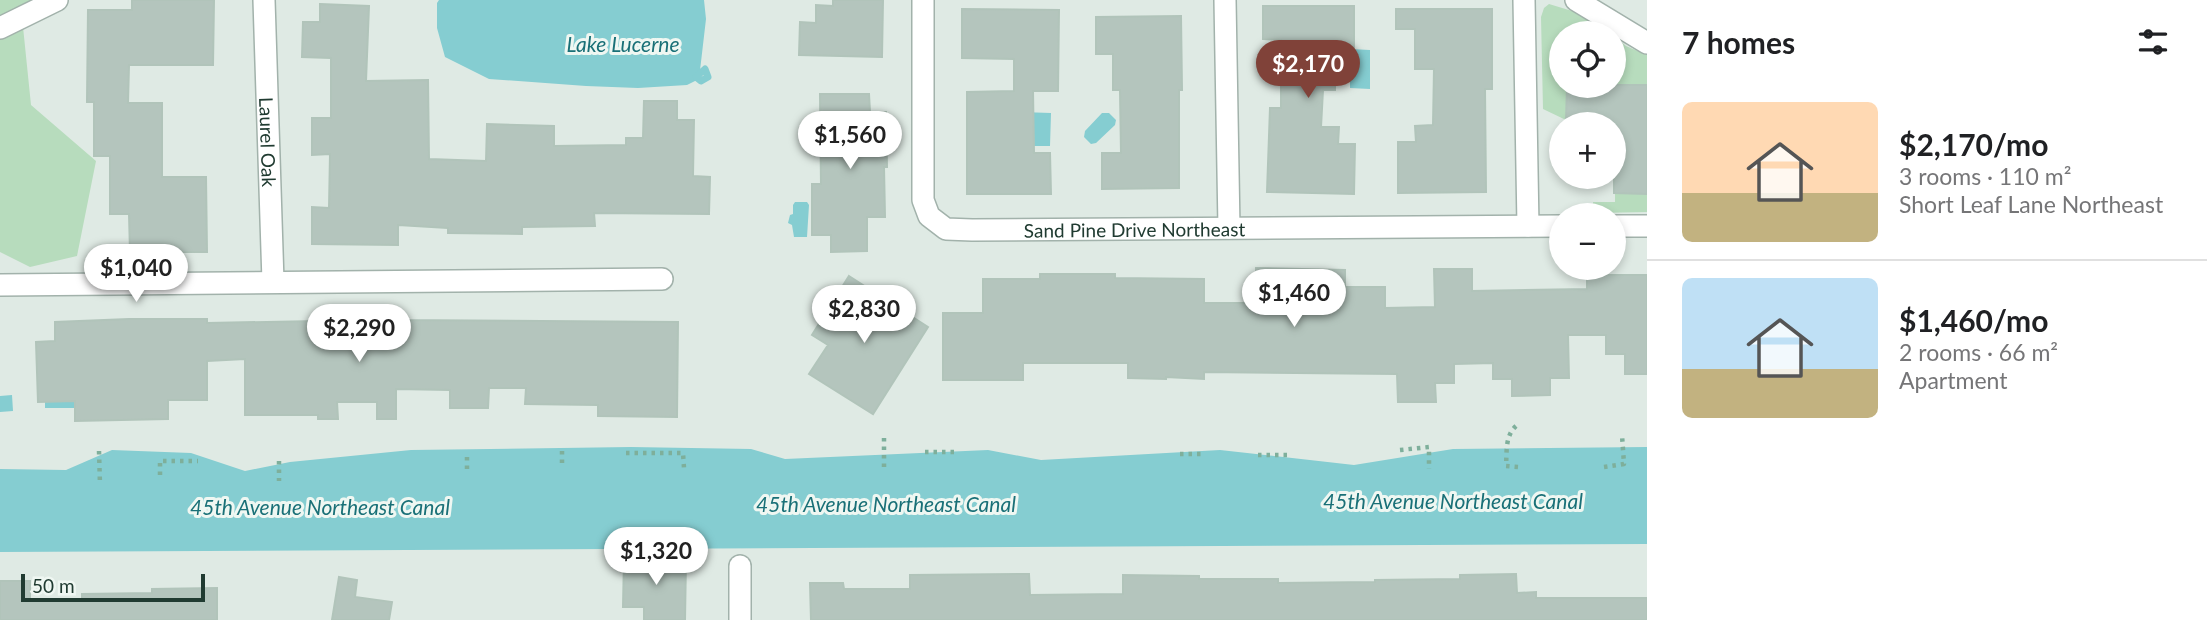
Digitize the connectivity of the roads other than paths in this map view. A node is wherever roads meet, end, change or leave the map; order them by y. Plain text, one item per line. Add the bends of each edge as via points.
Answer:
1 (57, 0) edge
2 (264, 0) edge
3 (923, 0) edge
4 (1225, 0) edge
5 (1524, 0) edge
6 (1576, 0) edge
7 (0, 28) edge
8 (1647, 43) edge
9 (1528, 226) junction
10 (1549, 226) edge
11 (1626, 226) edge
12 (1647, 226) edge
13 (1228, 228) junction
14 (662, 279) dead end
15 (273, 282) junction
16 (0, 285) edge
17 (740, 566) dead end
18 (740, 620) edge

1 - 7 street
2 - 15 street, Laurel Oak
3 - 13 street, Sand Pine Drive Northeast via 923,200 929,216 946,229
4 - 13 street
5 - 9 street
6 - 8 street
9 - 10 street, Sand Pine Drive Northeast
9 - 13 street, Sand Pine Drive Northeast
11 - 12 street
14 - 15 street
15 - 16 street
17 - 18 street

